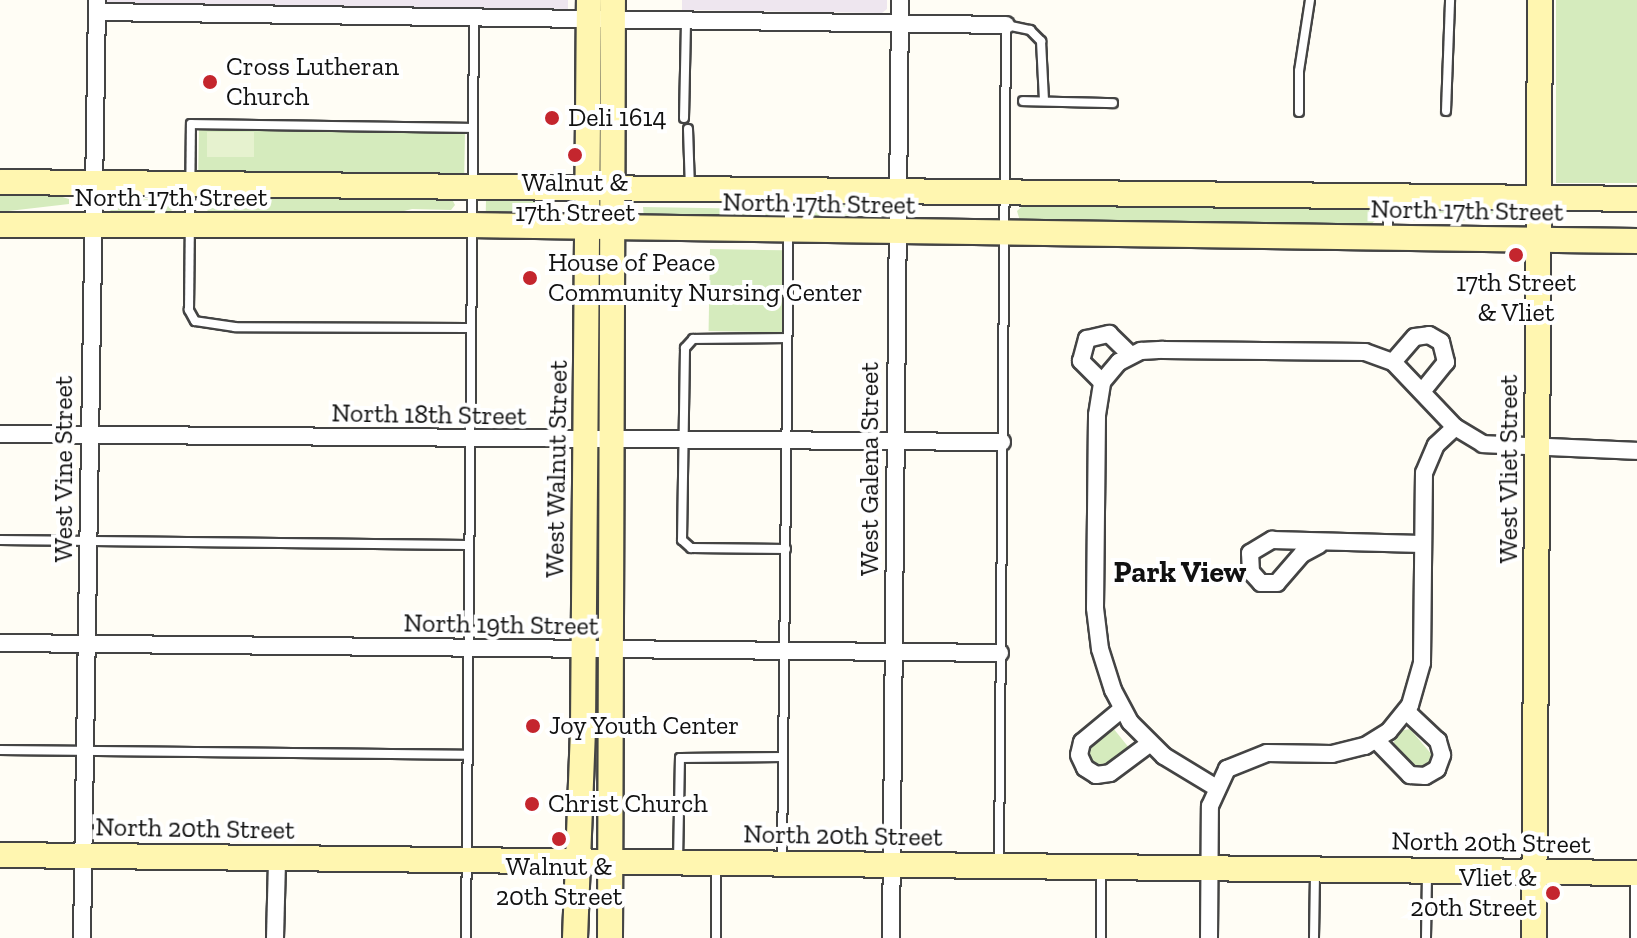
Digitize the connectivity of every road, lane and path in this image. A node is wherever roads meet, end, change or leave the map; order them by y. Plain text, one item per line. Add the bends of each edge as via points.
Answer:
1 (900, 0) edge
2 (1310, 0) edge
3 (1450, 0) edge
4 (1540, 0) edge
5 (97, 6) edge
6 (601, 10) edge
7 (474, 19) junction
8 (686, 22) junction
9 (900, 24) junction
10 (1006, 25) junction
11 (1023, 101) dead end
12 (1044, 101) junction
13 (1113, 103) dead end
14 (1446, 111) dead end
15 (1299, 112) dead end
16 (684, 118) dead end
17 (472, 128) junction
18 (688, 129) dead end
19 (0, 182) edge
20 (93, 183) junction
21 (190, 183) junction
22 (471, 186) junction
23 (588, 188) junction
24 (615, 188) junction
25 (690, 189) junction
26 (789, 190) junction
27 (898, 192) junction
28 (1005, 193) junction
29 (1388, 197) junction
30 (1539, 197) junction
31 (1637, 199) edge
32 (0, 225) edge
33 (470, 225) junction
34 (93, 226) junction
35 (190, 226) junction
36 (588, 228) junction
37 (614, 228) junction
38 (789, 232) junction
39 (897, 234) junction
40 (1004, 235) junction
41 (1388, 238) junction
42 (1539, 239) junction
43 (1637, 241) edge
44 (469, 328) junction
45 (786, 338) junction
46 (1130, 354) junction
47 (1393, 362) junction
48 (1102, 382) junction
49 (1423, 390) junction
50 (1455, 427) junction
51 (0, 434) edge
52 (88, 435) junction
53 (468, 439) junction
54 (586, 440) junction
55 (611, 441) junction
56 (683, 441) junction
57 (787, 442) junction
58 (1002, 442) junction
59 (894, 443) junction
60 (1537, 449) junction
61 (1637, 451) edge
62 (0, 540) edge
63 (88, 541) junction
64 (1422, 544) junction
65 (467, 545) junction
66 (1319, 545) dead end
67 (786, 549) junction
68 (0, 643) edge
69 (86, 644) junction
70 (467, 649) junction
71 (583, 651) junction
72 (610, 651) junction
73 (784, 652) junction
74 (1000, 653) junction
75 (893, 655) junction
76 (1122, 709) junction
77 (1406, 711) junction
78 (1376, 740) junction
79 (1149, 744) junction
80 (0, 750) edge
81 (85, 751) junction
82 (464, 755) junction
83 (783, 757) junction
84 (1215, 787) junction
85 (0, 855) edge
86 (84, 855) junction
87 (277, 859) junction
88 (464, 860) junction
89 (577, 861) junction
90 (609, 861) junction
91 (678, 862) junction
92 (716, 863) junction
93 (782, 863) junction
94 (998, 866) junction
95 (1101, 866) junction
96 (891, 867) junction
97 (1210, 867) junction
98 (1315, 868) junction
99 (1427, 870) junction
100 (1534, 873) junction
101 (1636, 873) edge
102 (82, 938) edge
103 (275, 938) edge
104 (466, 938) edge
105 (575, 938) edge
106 (610, 938) edge
107 (716, 938) edge
108 (891, 938) edge
109 (1101, 938) edge
110 (1209, 938) edge
111 (1314, 938) edge
112 (1426, 938) edge
113 (1534, 938) edge
114 (1635, 938) edge

1 - 9 street, West Galena Street
2 - 15 lane via 1299,71
3 - 14 lane
4 - 30 main road, West Vliet Street
5 - 7 street
5 - 20 street, West Vine Street
6 - 7 street
6 - 8 street
6 - 23 main road, West Walnut Street
6 - 24 main road, West Walnut Street
7 - 17 lane
8 - 9 street
8 - 16 lane
9 - 10 street
9 - 27 street, West Galena Street
10 - 12 lane via 1030,30 1041,41
10 - 28 lane
11 - 12 lane
12 - 13 lane
17 - 21 lane via 191,124
17 - 22 lane
18 - 25 lane
19 - 20 main road, North 17th Street
20 - 21 main road, North 17th Street
20 - 34 street, West Vine Street
21 - 22 main road, North 17th Street
21 - 35 lane
22 - 23 main road, North 17th Street
22 - 33 lane
23 - 24 main road, North 17th Street
23 - 36 main road, West Walnut Street
24 - 25 main road, North 17th Street
24 - 37 main road, West Walnut Street
25 - 26 main road, North 17th Street
26 - 27 main road, North 17th Street
26 - 38 lane
27 - 28 main road, North 17th Street
27 - 39 street, West Galena Street
28 - 29 main road, North 17th Street
28 - 40 lane
29 - 30 main road, North 17th Street
29 - 41 lane
30 - 31 main road, North 17th Street
30 - 42 main road, West Vliet Street
32 - 34 main road, North 17th Street
33 - 35 main road, North 17th Street
33 - 36 main road, North 17th Street
33 - 44 lane
34 - 35 main road, North 17th Street
34 - 52 street, West Vine Street
35 - 44 lane via 189,310 205,325
36 - 37 main road, North 17th Street
36 - 54 main road, West Walnut Street
37 - 38 main road, North 17th Street
37 - 55 main road, West Walnut Street
38 - 39 main road, North 17th Street
38 - 45 lane
39 - 40 main road, North 17th Street
39 - 59 street, West Galena Street
40 - 41 main road, North 17th Street
40 - 58 lane
41 - 42 main road, North 17th Street
42 - 43 main road, North 17th Street
42 - 60 main road, West Vliet Street
44 - 53 lane
45 - 56 lane via 689,341
45 - 57 lane
46 - 47 street via 1365,352
46 - 48 street
46 - 48 street via 1109,334 1087,339 1081,361
47 - 49 street
47 - 49 street via 1415,337 1429,335 1441,342 1446,362
48 - 76 street via 1097,415 1096,629
49 - 50 street
50 - 60 street via 1493,447
50 - 64 street via 1428,459
51 - 52 street, North 18th Street
52 - 53 street, North 18th Street
52 - 63 street, West Vine Street
53 - 54 street, North 18th Street
53 - 65 lane
54 - 55 street, North 18th Street
54 - 71 main road, West Walnut Street
55 - 56 street, North 18th Street
55 - 72 main road, West Walnut Street
56 - 57 street, North 18th Street
56 - 67 lane via 684,547
57 - 59 street, North 18th Street
57 - 67 lane
58 - 59 street, North 18th Street
58 - 74 lane
59 - 75 street, West Galena Street
60 - 61 street
60 - 100 main road, West Vliet Street
62 - 63 lane
63 - 65 lane
63 - 69 street, West Vine Street
64 - 66 street
64 - 77 street via 1422,663 1417,691
65 - 70 lane
67 - 73 lane
68 - 69 street, North 19th Street
69 - 70 street, North 19th Street
69 - 81 street, West Vine Street
70 - 71 street, North 19th Street
70 - 82 lane
71 - 72 street, North 19th Street
71 - 89 main road, West Walnut Street
72 - 73 street, North 19th Street
72 - 90 main road, West Walnut Street
73 - 75 street, North 19th Street
73 - 83 lane
74 - 75 street, North 19th Street
74 - 94 lane
75 - 96 street, West Galena Street
76 - 79 street
76 - 79 street via 1082,742 1079,755 1085,768 1096,775 1110,773
77 - 78 street
77 - 78 street via 1438,741 1442,755 1437,769 1425,776 1410,775
78 - 84 street via 1332,754 1253,756 1227,769
79 - 84 street
80 - 81 lane
81 - 82 lane
81 - 86 street, West Vine Street
82 - 88 lane
83 - 91 lane via 680,758
83 - 93 lane
84 - 97 street
85 - 86 main road, North 20th Street
86 - 87 main road, North 20th Street
86 - 102 street, West Vine Street
87 - 88 main road, North 20th Street
87 - 103 street
88 - 89 main road, North 20th Street
88 - 104 lane
89 - 90 main road, North 20th Street
89 - 105 main road, West Walnut Street
90 - 91 main road, North 20th Street
90 - 106 main road, West Walnut Street
91 - 92 main road, North 20th Street
92 - 93 main road, North 20th Street
92 - 107 lane
93 - 96 main road, North 20th Street
94 - 95 main road, North 20th Street
94 - 96 main road, North 20th Street
95 - 97 main road, North 20th Street
95 - 109 lane
96 - 108 street, West Galena Street
97 - 98 main road, North 20th Street
97 - 110 street
98 - 99 main road, North 20th Street
98 - 111 lane
99 - 100 main road, North 20th Street
99 - 112 lane
100 - 101 main road, North 20th Street
100 - 113 main road, West Vliet Street
101 - 114 lane

